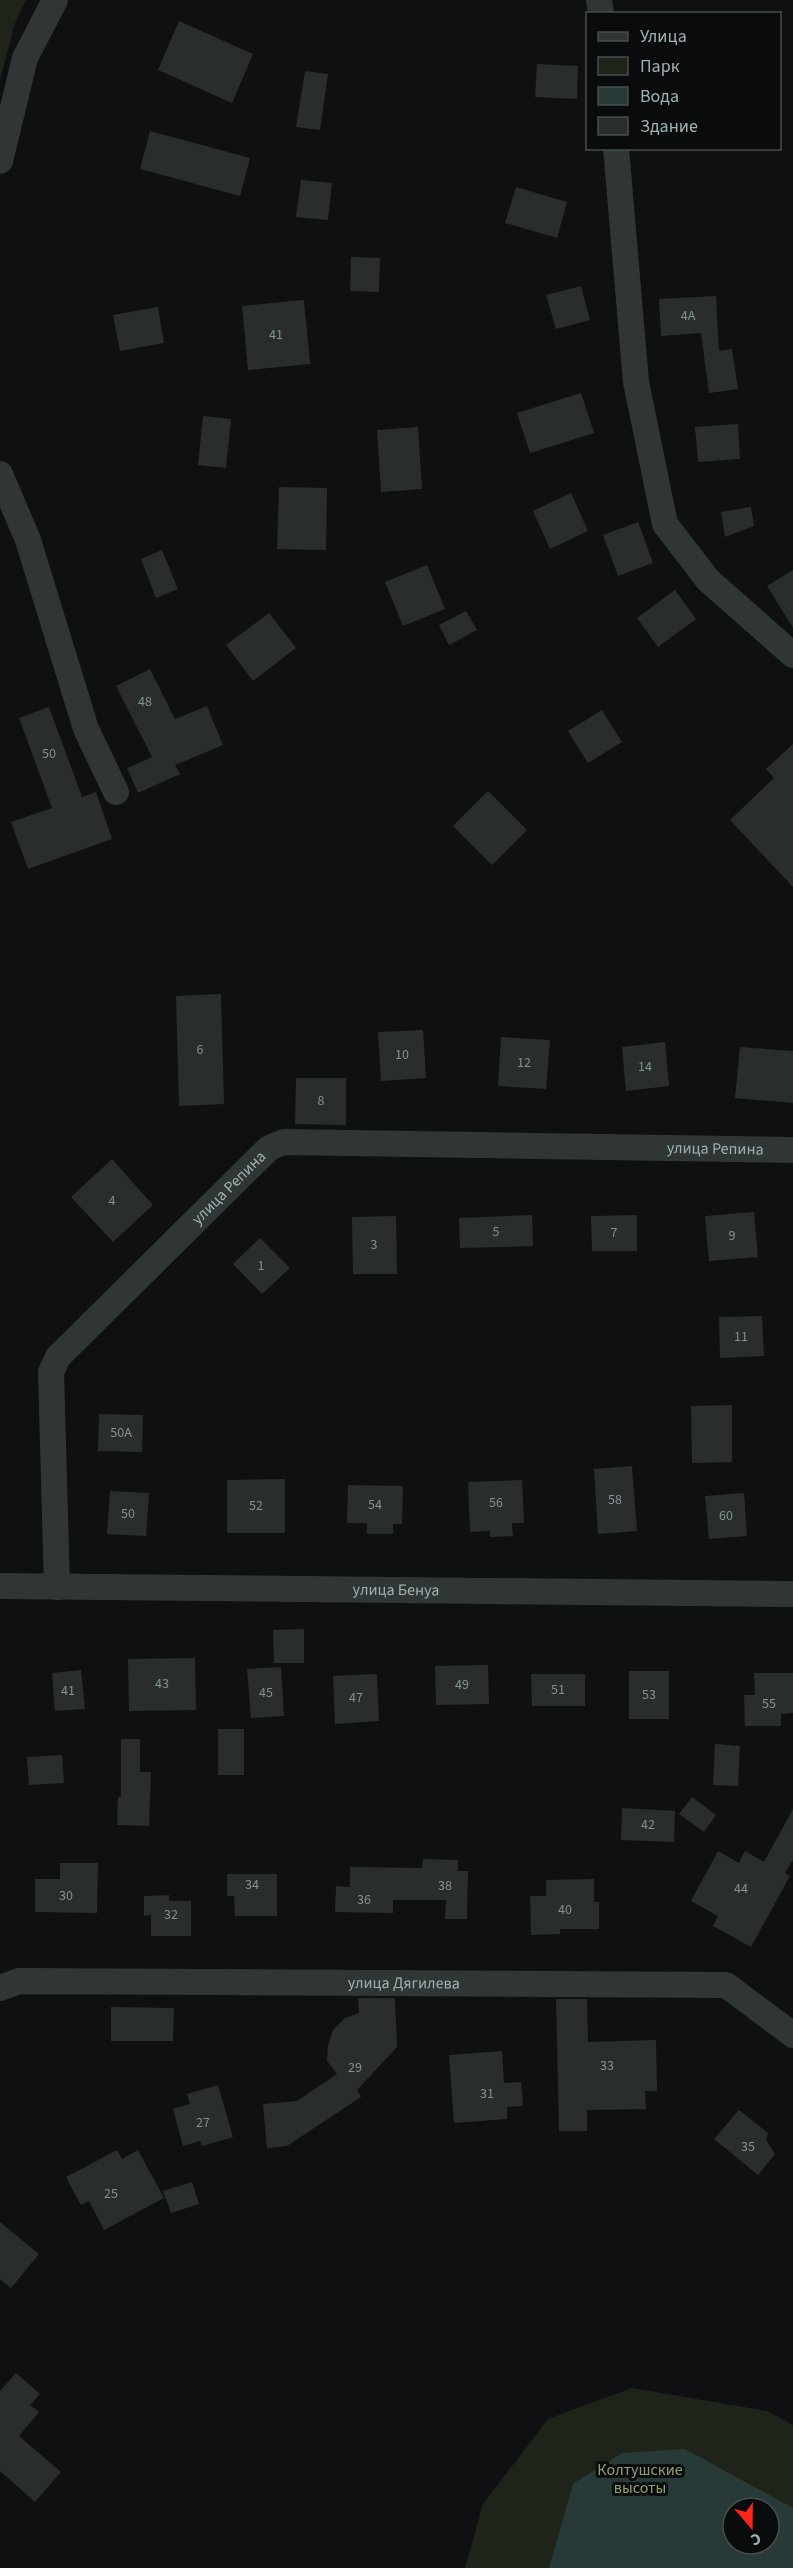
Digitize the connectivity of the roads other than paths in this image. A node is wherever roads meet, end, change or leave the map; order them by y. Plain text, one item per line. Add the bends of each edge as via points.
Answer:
1 (55, 0) edge
2 (616, 150) edge
3 (0, 161) edge
4 (0, 474) edge
5 (793, 655) edge
6 (116, 792) dead end
7 (793, 1150) edge
8 (0, 1586) edge
9 (57, 1587) junction
10 (793, 1594) edge
11 (0, 1988) edge
12 (793, 2035) edge

1 - 3 street via 25,58
2 - 5 street via 636,382 665,524 708,580
4 - 6 street via 28,540 86,729
7 - 9 street, улица Репина via 284,1142 269,1148 58,1357 51,1372
8 - 9 street, улица Бенуа
9 - 10 street, улица Бенуа
11 - 12 street, улица Дягилева via 19,1981 726,1985

